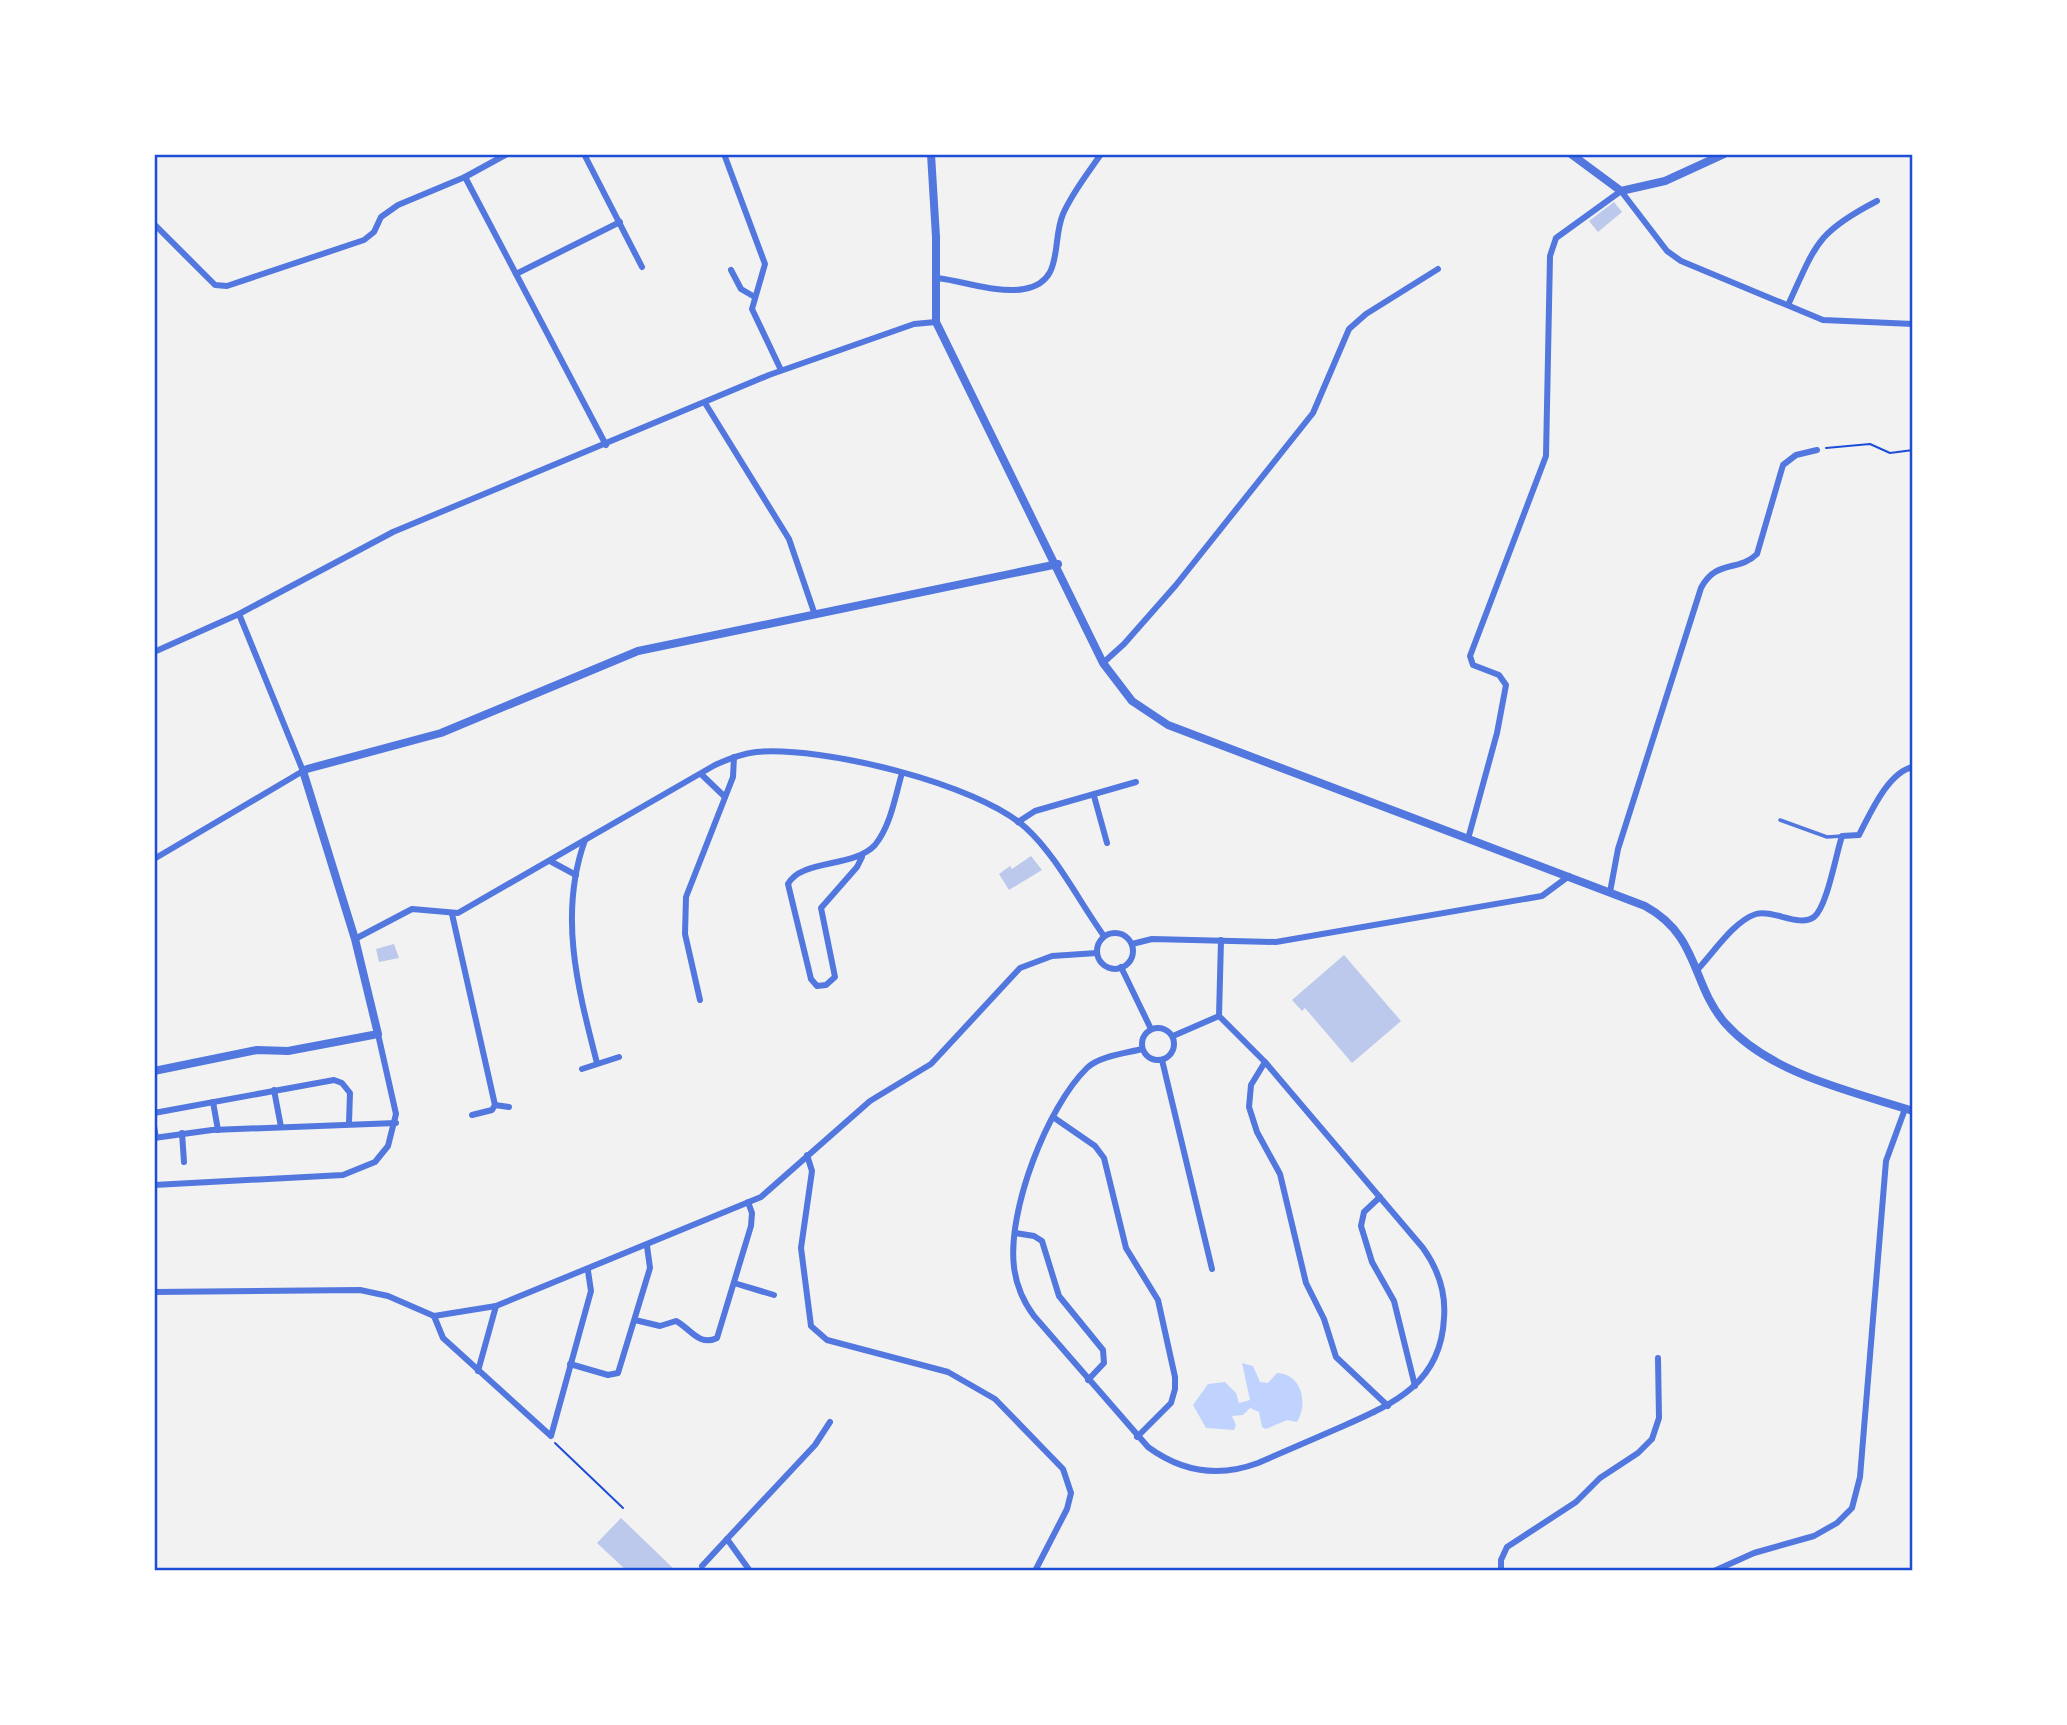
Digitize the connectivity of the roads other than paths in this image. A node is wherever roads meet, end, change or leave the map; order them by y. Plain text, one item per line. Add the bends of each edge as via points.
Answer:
1 (507, 154) edge
2 (584, 154) edge
3 (724, 154) edge
4 (931, 154) edge
5 (1101, 154) edge
6 (1571, 154) edge
7 (1724, 154) edge
8 (465, 177) junction
9 (1621, 191) junction
10 (1877, 201) dead end
11 (621, 222) junction
12 (154, 224) edge
13 (642, 267) dead end
14 (1438, 269) dead end
15 (731, 270) dead end
16 (516, 274) junction
17 (937, 278) junction
18 (753, 296) junction
19 (1789, 303) junction
20 (936, 322) junction
21 (1913, 324) edge
22 (781, 370) junction
23 (705, 402) junction
24 (606, 445) junction
25 (1817, 450) road end
26 (1058, 564) junction
27 (239, 614) junction
28 (815, 615) junction
29 (154, 652) edge
30 (1103, 663) junction
31 (734, 757) junction
32 (1913, 767) edge
33 (303, 772) junction
34 (902, 773) junction
35 (701, 774) junction
36 (1136, 782) dead end
37 (1094, 796) junction
38 (725, 797) junction
39 (1780, 820) dead end
40 (1018, 821) junction
41 (1842, 836) junction
42 (1468, 839) junction
43 (585, 840) junction
44 (1107, 843) dead end
45 (862, 856) junction
46 (154, 859) edge
47 (550, 861) junction
48 (576, 875) junction
49 (1570, 875) junction
50 (1610, 892) junction
51 (452, 914) junction
52 (1104, 936) junction
53 (355, 939) junction
54 (1221, 940) junction
55 (1132, 944) junction
56 (1097, 953) junction
57 (1121, 967) junction
58 (1698, 969) junction
59 (700, 1000) dead end
60 (1219, 1016) junction
61 (1151, 1029) junction
62 (378, 1034) junction
63 (1173, 1036) junction
64 (1143, 1049) junction
65 (619, 1057) dead end
66 (1162, 1060) junction
67 (1265, 1062) junction
68 (597, 1063) junction
69 (582, 1069) dead end
70 (154, 1070) edge
71 (274, 1090) junction
72 (213, 1102) junction
73 (495, 1105) junction
74 (509, 1107) dead end
75 (1909, 1110) edge
76 (154, 1113) edge
77 (471, 1115) dead end
78 (1053, 1117) junction
79 (396, 1122) junction
80 (349, 1124) junction
81 (154, 1126) edge
82 (281, 1127) junction
83 (218, 1130) junction
84 (182, 1133) junction
85 (155, 1138) edge
86 (807, 1155) junction
87 (184, 1162) dead end
88 (154, 1185) edge
89 (1380, 1197) junction
90 (748, 1202) junction
91 (1015, 1233) junction
92 (647, 1246) junction
93 (1212, 1269) dead end
94 (589, 1270) junction
95 (734, 1283) junction
96 (154, 1292) edge
97 (774, 1295) dead end
98 (496, 1306) junction
99 (433, 1317) junction
100 (635, 1320) junction
101 (1658, 1358) dead end
102 (570, 1364) junction
103 (478, 1371) junction
104 (1088, 1380) junction
105 (1415, 1386) junction
106 (1388, 1406) junction
107 (830, 1422) dead end
108 (1137, 1437) junction
109 (727, 1539) junction
110 (702, 1566) dead end
111 (750, 1571) edge
112 (1035, 1571) edge
113 (1501, 1571) edge
114 (1714, 1571) edge

1 - 8 street
2 - 11 street
3 - 18 street via 764,257 764,271
4 - 17 street
5 - 17 street via 1063,213 1054,264 1045,280 1011,290
6 - 9 street
7 - 9 street via 1665,181
8 - 12 street via 391,209 364,240 227,286 215,285
8 - 16 street
9 - 19 street via 1667,251 1681,261
9 - 42 street via 1556,238 1550,256 1546,456 1470,656 1473,665 1499,675 1506,685
10 - 19 street via 1831,228 1816,243
11 - 13 street
11 - 16 street
14 - 30 street via 1349,329 1313,413 1176,585
15 - 18 street via 741,289
16 - 24 street
17 - 20 street
18 - 22 street via 755,320
19 - 21 street via 1823,320
20 - 22 street via 914,324
20 - 26 street via 990,438
22 - 23 street
23 - 24 street
23 - 28 street via 789,539
24 - 27 street via 393,532
25 - 50 street via 1796,455 1783,466 1757,554 1746,562 1720,568 1701,589 1618,849
26 - 28 street
26 - 30 street
27 - 29 street
27 - 33 street
28 - 33 street via 638,651 441,733
30 - 42 street via 1125,695 1159,721
31 - 34 street via 756,752 798,753
31 - 35 street
31 - 38 street
32 - 41 street via 1892,781 1859,835
33 - 46 street
33 - 53 street
34 - 40 street via 971,797
34 - 45 street via 886,827
35 - 38 street
35 - 43 street
36 - 37 street
37 - 40 street via 1035,811
37 - 44 street
38 - 59 street via 684,906 685,934
39 - 41 lane via 1827,837
40 - 52 street via 1038,841
41 - 58 street via 1823,906 1815,917 1807,920 1759,913 1744,920
42 - 49 street
43 - 47 street
43 - 48 street
45 - 45 street via 796,874 788,884 811,979 817,986 831,982 835,974 821,908
47 - 48 street
47 - 51 street
48 - 68 street via 572,961
49 - 50 street
49 - 54 street via 1542,895 1276,942
50 - 58 street via 1645,906 1670,923
51 - 53 street via 412,909
51 - 73 street
52 - 55 street via 1114,932 1125,935
52 - 56 street
53 - 62 street
54 - 55 street via 1152,939
54 - 60 street
55 - 57 street via 1133,953
56 - 57 street via 1105,966
56 - 86 street via 1052,956 1020,968 931,1064 870,1101
57 - 61 street
58 - 75 street via 1726,1023 1774,1061
60 - 63 street
60 - 67 street
61 - 63 street via 1166,1029
61 - 64 street via 1144,1035
62 - 70 street
62 - 79 street
63 - 66 street via 1173,1051
64 - 66 street via 1148,1057
64 - 78 street via 1091,1065
65 - 68 street
66 - 93 street
67 - 89 street
67 - 106 street via 1251,1085 1249,1107 1278,1169 1306,1283 1336,1357
68 - 69 street
71 - 72 street
71 - 80 street via 329,1080 342,1083 352,1098
71 - 82 street
72 - 76 street
72 - 83 street
73 - 74 street
73 - 77 street
75 - 114 street via 1886,1161 1860,1477 1852,1508 1814,1536 1754,1553
78 - 91 street via 1028,1174
78 - 108 street via 1101,1154 1126,1248 1158,1300 1175,1388 1166,1409
79 - 80 street
79 - 88 street via 388,1146 374,1162 354,1172
80 - 82 street
81 - 85 street
82 - 83 street
83 - 84 street
84 - 85 street
84 - 87 street
86 - 90 street via 766,1193
86 - 112 street via 812,1171 801,1248 811,1326 827,1340 948,1372 984,1392 1063,1469 1071,1493 1067,1509
89 - 105 street via 1364,1212 1361,1226 1369,1256 1394,1301
89 - 105 street via 1428,1254 1443,1295 1441,1339 1429,1368
90 - 92 street
90 - 95 street via 751,1226
91 - 104 street via 1014,1267 1024,1301
91 - 104 street via 1042,1241 1059,1296 1103,1350 1103,1366
92 - 94 street
92 - 100 street via 650,1268
94 - 98 street
94 - 102 street via 591,1291
95 - 97 street
95 - 100 street via 715,1340 695,1336 676,1321 660,1325
96 - 99 street via 360,1290 388,1296
98 - 99 street
98 - 103 street
99 - 103 street via 443,1338
100 - 102 street via 618,1373 608,1376
101 - 113 street via 1659,1418 1652,1438 1576,1502 1507,1547
102 - 103 street via 551,1436
104 - 108 street
105 - 106 street
106 - 108 street via 1234,1471 1184,1467
107 - 109 street via 815,1445
109 - 110 street
109 - 111 street

